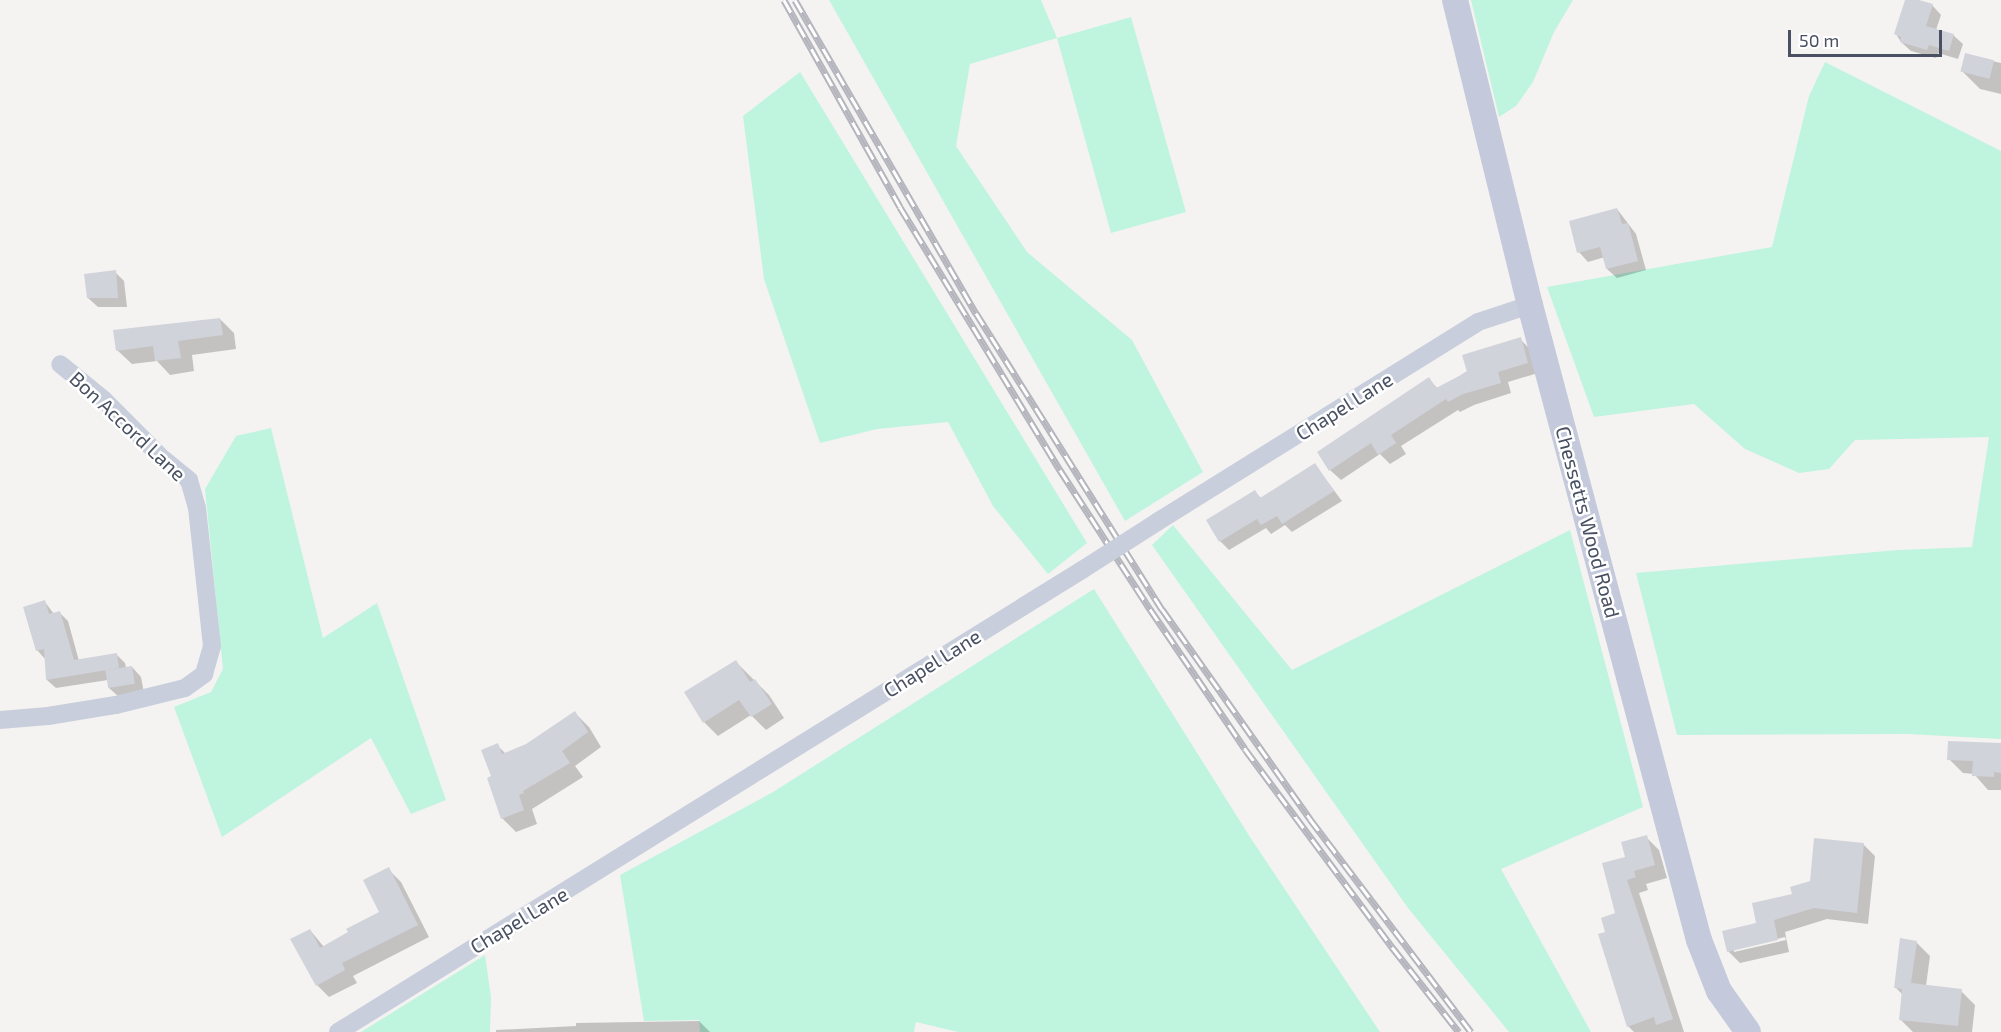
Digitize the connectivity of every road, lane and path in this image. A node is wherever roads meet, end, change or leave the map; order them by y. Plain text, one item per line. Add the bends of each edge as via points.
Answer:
1 (1455, 0) edge
2 (1530, 305) junction
3 (60, 363) dead end
4 (0, 720) edge
5 (338, 1032) edge
6 (1748, 1032) edge

1 - 2 street, Chessetts Wood Road
2 - 5 street, Chapel Lane, bridge via 1478,322
2 - 6 street, Chessetts Wood Road via 1698,940 1719,991
3 - 4 street, Bon Accord Lane via 189,480 197,508 212,646 204,674 185,688 116,705

